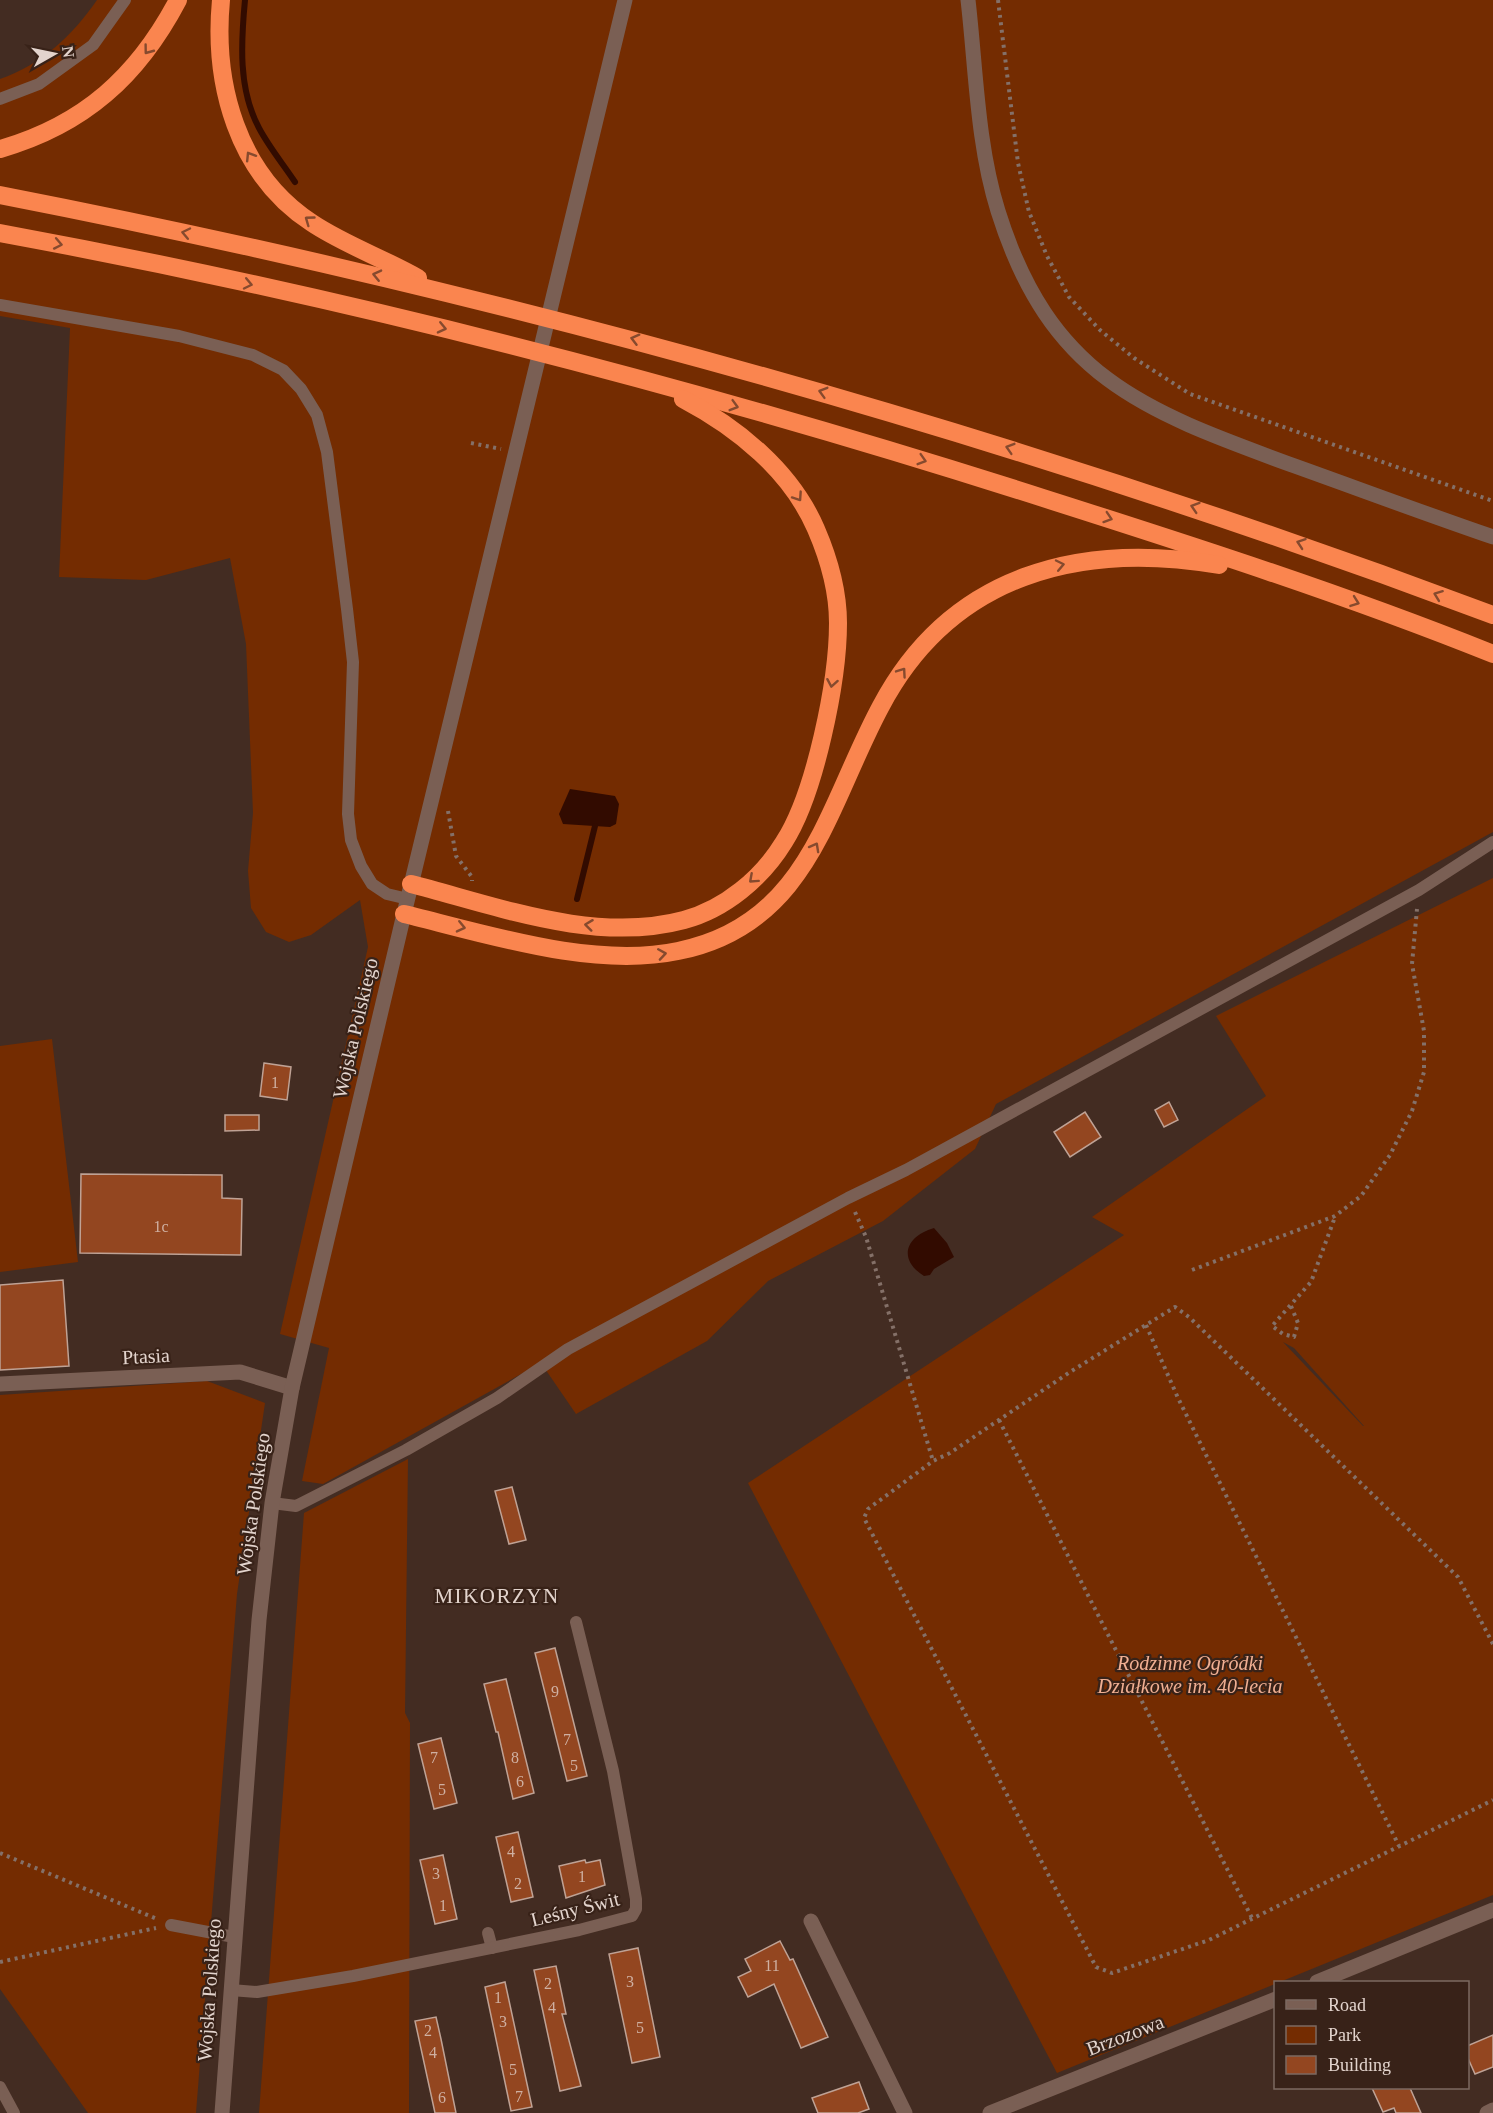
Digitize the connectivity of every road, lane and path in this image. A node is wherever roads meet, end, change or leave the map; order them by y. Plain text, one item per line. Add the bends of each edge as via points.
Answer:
1 (125, 0) edge
2 (178, 0) edge
3 (221, 0) edge
4 (625, 0) edge
5 (968, 0) edge
6 (998, 0) edge
7 (0, 99) edge
8 (0, 149) edge
9 (0, 195) edge
10 (0, 233) edge
11 (434, 288) junction
12 (0, 305) edge
13 (638, 378) junction
14 (471, 443) dead end
15 (501, 450) dead end
16 (1493, 501) edge
17 (1493, 537) edge
18 (1300, 583) junction
19 (1493, 615) edge
20 (1493, 654) edge
21 (448, 805) dead end
22 (1493, 842) edge
23 (472, 877) dead end
24 (1419, 890) junction
25 (408, 899) junction
26 (848, 1198) junction
27 (1335, 1216) junction
28 (1192, 1270) dead end
29 (1291, 1306) junction
30 (1146, 1325) junction
31 (0, 1384) edge
32 (292, 1388) junction
33 (999, 1420) junction
34 (933, 1461) junction
35 (272, 1503) junction
36 (576, 1622) dead end
37 (1493, 1644) edge
38 (1493, 1800) edge
39 (1399, 1846) junction
40 (0, 1853) edge
41 (1493, 1910) edge
42 (1252, 1918) junction
43 (811, 1921) dead end
44 (171, 1925) junction
45 (488, 1933) dead end
46 (234, 1937) junction
47 (492, 1948) junction
48 (0, 1962) edge
49 (1322, 1981) edge
50 (231, 1990) junction
51 (1274, 1999) edge
52 (0, 2087) edge
53 (1493, 2110) edge
54 (14, 2113) edge
55 (222, 2113) edge
56 (905, 2113) edge
57 (990, 2113) edge
58 (1487, 2113) edge

1 - 7 lane via 93,45 39,84
2 -> 8 highway via 145,55 102,98 53,130
11 -> 3 highway via 309,222 260,171 240,137 225,96 219,49
4 - 25 street, Wojska Polskiego
5 - 17 street via 985,148 998,210 1026,282 1073,350 1120,390 1196,430
6 - 16 path via 1018,163 1029,212 1069,297 1100,330 1134,358 1190,394
11 -> 9 highway
10 -> 13 highway via 283,292
19 -> 11 highway via 1312,547 1001,445 682,351
12 - 25 lane via 179,336 253,355 283,370 301,389 317,415 327,452 353,662 348,814 351,840 372,884 387,894
13 -> 18 highway via 979,477
13 -> 25 highway via 711,415 766,459 806,509 829,562 837,601 836,658 812,773 793,827 765,868 725,901 685,920 624,928
14 - 15 path
18 -> 20 highway
25 -> 18 highway via 545,946 603,956 654,956 704,944 759,913 791,882 826,826 888,692 931,638 987,595 1053,566 1130,557 1204,562
21 - 23 path via 456,856
22 - 24 lane
24 - 26 lane
24 - 27 path via 1411,945 1424,1031 1424,1072 1412,1111 1390,1155 1349,1208
25 - 32 street, Wojska Polskiego
26 - 34 path via 866,1237
26 - 35 lane via 568,1349 497,1398 406,1450 296,1506
27 - 28 path
27 - 29 path via 1317,1269
29 - 29 path via 1272,1326 1294,1336 1298,1323
30 - 33 path
30 - 37 path via 1175,1307 1189,1317 1458,1577
30 - 39 path via 1178,1398
31 - 32 street, Ptasia via 240,1372
32 - 35 street, Wojska Polskiego
33 - 34 path
33 - 42 path
34 - 42 path via 868,1509 864,1518 1096,1967 1112,1974 1209,1940
35 - 46 street, Wojska Polskiego
36 - 47 lane, Leśny Świt via 613,1771 636,1909 632,1916 581,1936
38 - 39 path
39 - 42 path
40 - 44 path
41 - 49 street
43 - 56 street
44 - 46 lane
44 - 48 path
45 - 47 lane
46 - 50 street, Wojska Polskiego
47 - 50 lane, Leśny Świt via 451,1961 257,1992
50 - 55 street, Wojska Polskiego
51 - 57 street, Brzozowa
52 - 54 lane
53 - 58 street

